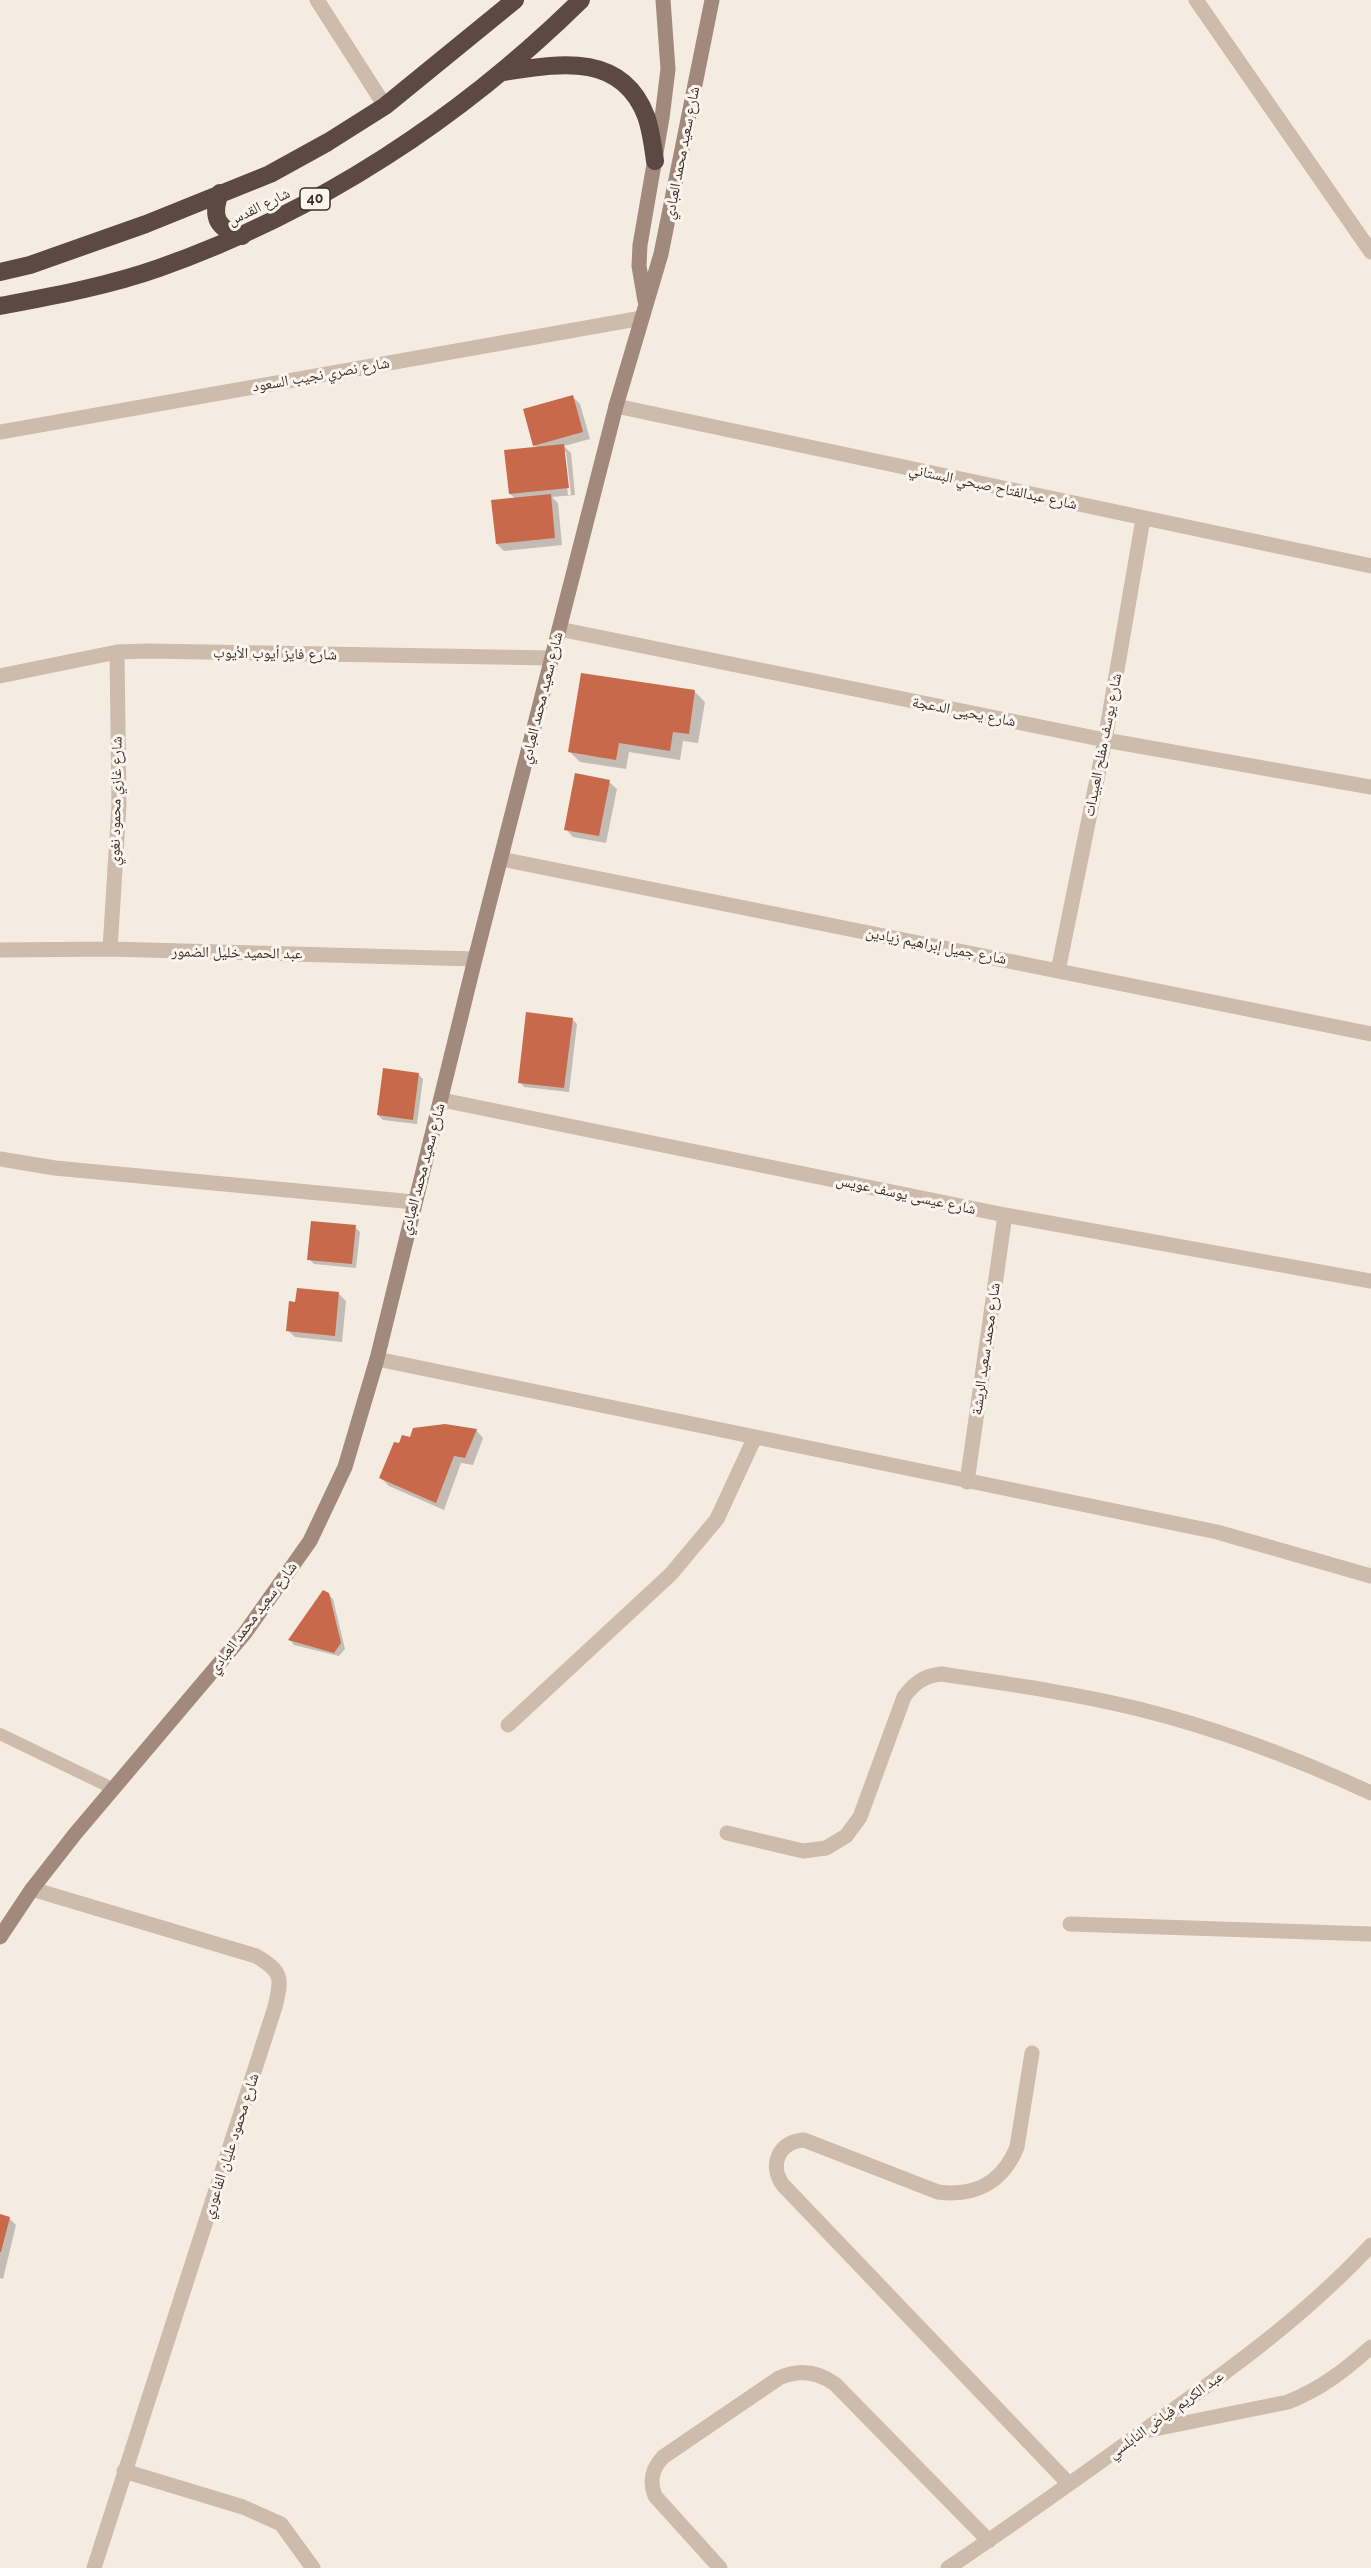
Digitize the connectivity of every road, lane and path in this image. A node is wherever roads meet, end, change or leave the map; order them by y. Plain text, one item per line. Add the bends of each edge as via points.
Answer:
1 (317, 0) edge
2 (581, 0) edge
3 (663, 0) edge
4 (712, 0) edge
5 (1196, 0) edge
6 (513, 1) edge
7 (501, 73) junction
8 (386, 106) junction
9 (655, 161) junction
10 (220, 193) junction
11 (242, 236) junction
12 (1371, 252) edge
13 (0, 260) edge
14 (30, 265) junction
15 (0, 272) edge
16 (0, 306) edge
17 (644, 311) junction
18 (616, 406) junction
19 (0, 432) edge
20 (1143, 519) junction
21 (1371, 566) edge
22 (559, 629) junction
23 (117, 652) junction
24 (553, 658) junction
25 (0, 676) edge
26 (1105, 740) junction
27 (1371, 787) edge
28 (501, 859) junction
29 (110, 949) junction
30 (0, 950) edge
31 (475, 958) junction
32 (1058, 971) junction
33 (1371, 1034) edge
34 (442, 1100) junction
35 (0, 1159) edge
36 (414, 1202) junction
37 (1005, 1215) junction
38 (1371, 1281) edge
39 (377, 1359) junction
40 (755, 1437) junction
41 (967, 1482) junction
42 (1371, 1576) edge
43 (508, 1725) dead end
44 (0, 1734) edge
45 (114, 1789) junction
46 (1371, 1792) edge
47 (727, 1833) dead end
48 (32, 1889) junction
49 (1070, 1924) dead end
50 (1371, 1934) edge
51 (0, 1937) edge
52 (1032, 2053) dead end
53 (1371, 2245) edge
54 (1371, 2347) edge
55 (1144, 2431) junction
56 (124, 2471) junction
57 (1069, 2484) junction
58 (989, 2541) junction
59 (94, 2568) edge
60 (313, 2568) edge
61 (720, 2568) edge
62 (948, 2568) edge

1 - 8 street
2 - 7 highway, شارع القدس / 40
3 - 9 street, شارع سعيد محمد العبادي via 668,69
4 - 17 street, شارع سعيد محمد العبادي via 661,254
5 - 12 street
6 - 8 highway, شارع القدس
7 - 9 highway via 571,63 614,76 642,106
7 - 11 highway, شارع القدس / 40 via 349,181
8 - 10 highway, شارع القدس via 270,174
9 - 17 street, شارع سعيد محمد العبادي via 640,245
10 - 11 highway via 215,207 218,221 228,232
10 - 14 highway, شارع القدس
11 - 16 highway, شارع القدس / 40 via 112,282
13 - 14 highway
14 - 15 highway, شارع القدس
17 - 18 street, شارع سعيد محمد العبادي
17 - 19 street, شارع نصري نجيب السعود
18 - 20 street, شارع عبدالفتاح صبحي البستاني
18 - 22 street, شارع سعيد محمد العبادي
20 - 21 street, شارع عبدالفتاح صبحي البستاني
20 - 26 street, شارع يوسف مفلح العبيدات
22 - 24 street, شارع سعيد محمد العبادي
22 - 26 street, شارع يحيى الدعجة
23 - 24 street, شارع فايز أيوب الأيوب
23 - 25 street, شارع فايز أيوب الأيوب
23 - 29 street, شارع غازي محمود نغوي via 119,805
24 - 28 street, شارع سعيد محمد العبادي
26 - 27 street, شارع يحيى الدعجة
26 - 32 street, شارع يوسف مفلح العبيدات
28 - 31 street, شارع سعيد محمد العبادي
28 - 32 street, شارع جميل إبراهيم زيادين
29 - 30 street, عبد الحميد خليل الضمور
29 - 31 street, عبد الحميد خليل الضمور
31 - 34 street, شارع سعيد محمد العبادي
32 - 33 street, شارع جميل إبراهيم زيادين
34 - 36 street, شارع سعيد محمد العبادي
34 - 37 street, شارع عيسى يوسف عويس
35 - 36 street via 55,1168
36 - 39 street, شارع سعيد محمد العبادي
37 - 38 street, شارع عيسى يوسف عويس
37 - 41 street, شارع محمد سعيد الريشة
39 - 40 street
39 - 45 street, شارع سعيد محمد العبادي via 345,1467 310,1541 244,1633
40 - 41 street
40 - 43 street via 717,1519 671,1574
41 - 42 street via 1217,1532
44 - 45 lane
45 - 48 street, شارع سعيد محمد العبادي
46 - 47 street via 1286,1756 1189,1722 1078,1696 941,1674 923,1678 904,1697 860,1817 846,1836 826,1848 803,1851
48 - 51 street, شارع سعيد محمد العبادي
48 - 56 street, شارع محمود عليان الفاعوري via 256,1956 276,1969 280,1980 275,2007
49 - 50 street
52 - 57 street via 1017,2147 999,2176 978,2190 938,2192 804,2140 796,2140 782,2149 776,2171 783,2185
53 - 55 street, عبد الكريم فياض النابلسي via 1276,2335
54 - 55 street via 1328,2383 1288,2402
55 - 57 street, عبد الكريم فياض النابلسي
56 - 59 street, شارع محمود عليان الفاعوري
56 - 60 street via 243,2507 280,2524
57 - 58 street, عبد الكريم فياض النابلسي
58 - 61 street via 835,2384 818,2374 798,2372 779,2378 663,2457 653,2473 651,2482 656,2496
58 - 62 street, عبد الكريم فياض النابلسي

